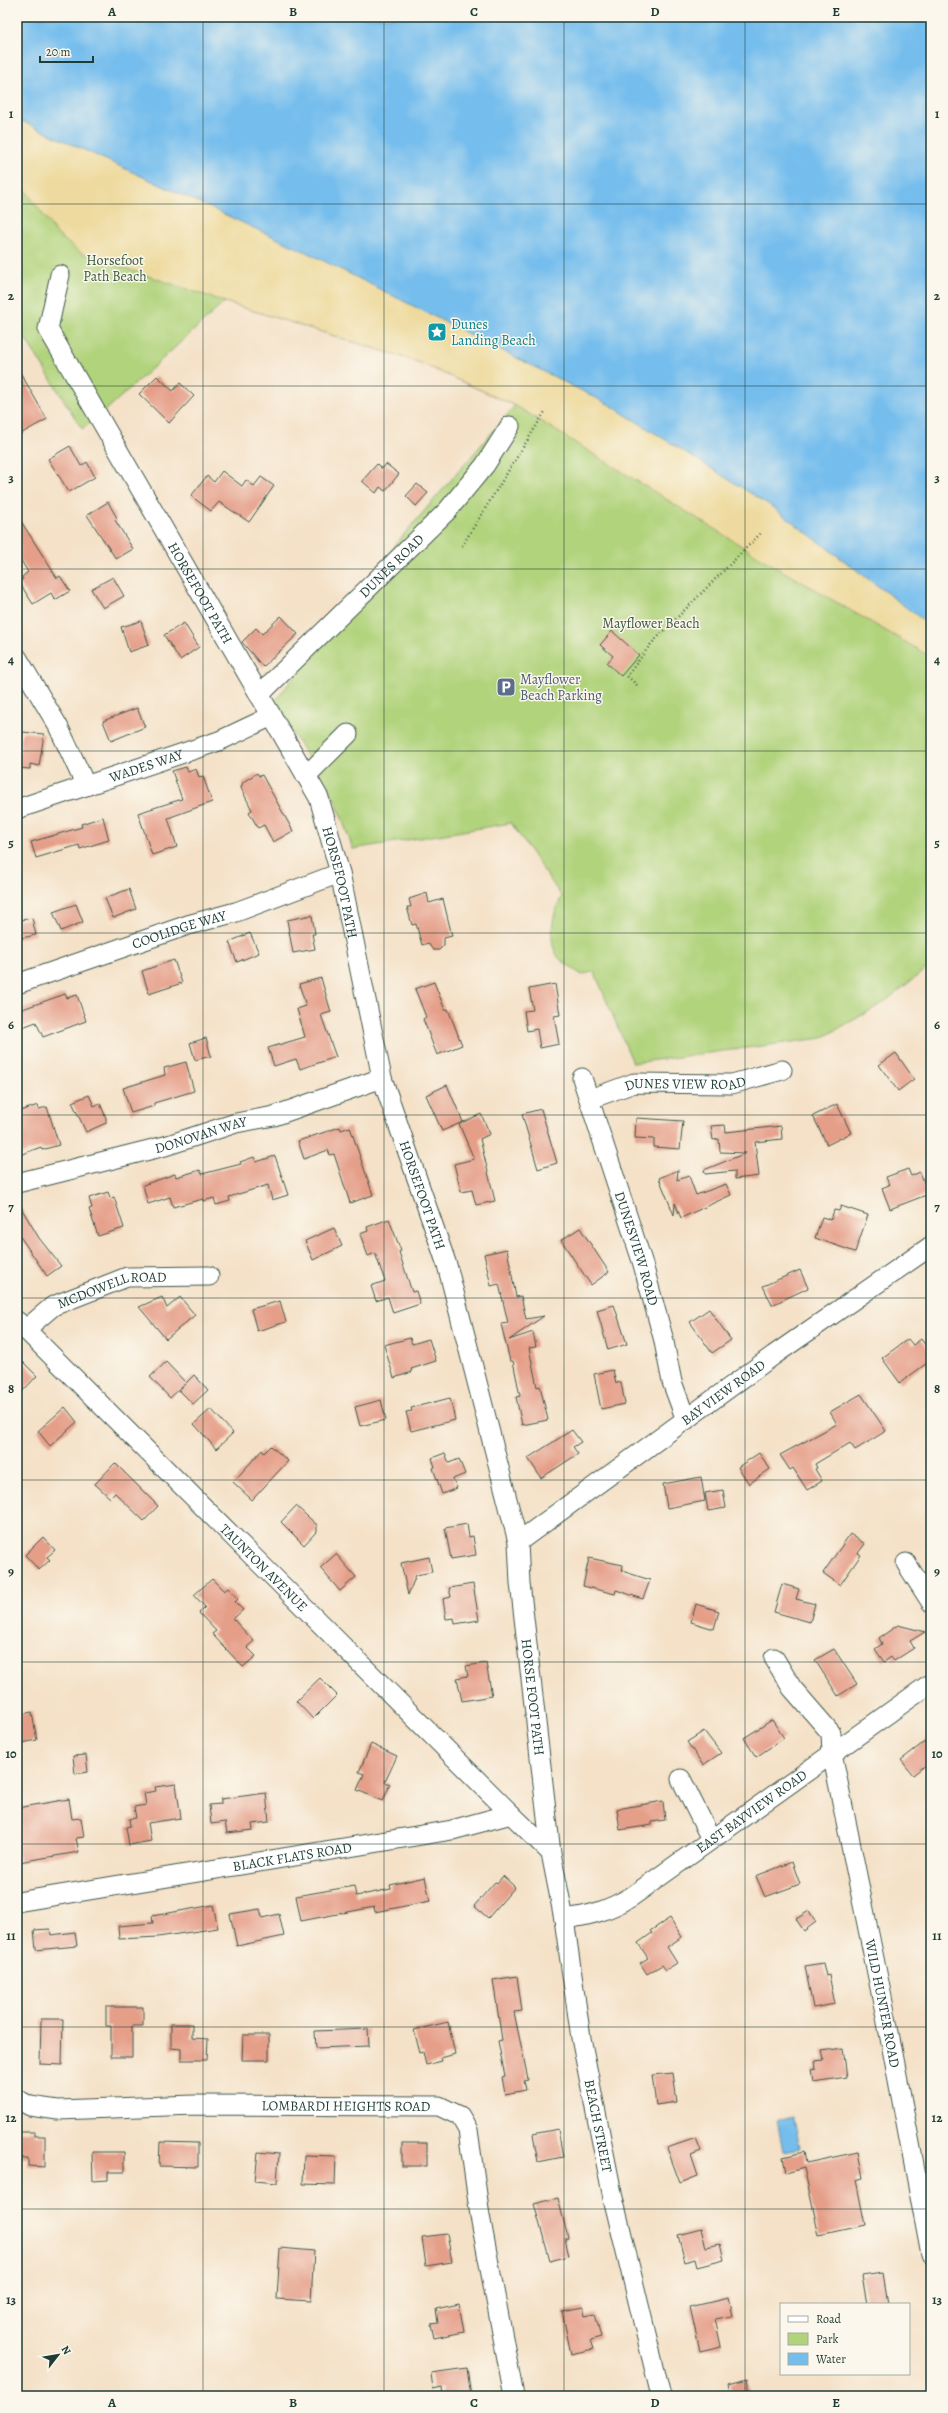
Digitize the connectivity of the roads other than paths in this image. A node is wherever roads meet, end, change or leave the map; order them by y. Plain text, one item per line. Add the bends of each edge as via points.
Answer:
1 (60, 275) dead end
2 (510, 426) dead end
3 (17, 657) edge
4 (259, 695) junction
5 (272, 716) junction
6 (348, 734) dead end
7 (306, 776) junction
8 (86, 786) junction
9 (17, 809) edge
10 (340, 873) junction
11 (17, 984) edge
12 (782, 1070) dead end
13 (382, 1078) junction
14 (582, 1078) dead end
15 (590, 1099) junction
16 (17, 1183) edge
17 (931, 1246) edge
18 (209, 1276) dead end
19 (21, 1326) edge
20 (686, 1420) junction
21 (518, 1542) junction
22 (906, 1563) dead end
23 (931, 1602) edge
24 (774, 1658) dead end
25 (931, 1683) edge
26 (832, 1752) junction
27 (681, 1779) dead end
28 (511, 1814) junction
29 (711, 1839) junction
30 (551, 1853) junction
31 (17, 1902) edge
32 (564, 1919) junction
33 (17, 2099) edge
34 (931, 2254) edge
35 (514, 2396) edge
36 (661, 2396) edge

1 - 4 street, HORSEFOOT PATH via 48,329
2 - 4 street, DUNES ROAD via 485,465 447,511
3 - 8 street via 58,726
4 - 5 street, HORSEFOOT PATH
5 - 7 street, HORSEFOOT PATH
5 - 8 street, WADES WAY via 219,741
6 - 7 street
7 - 10 street, HORSEFOOT PATH via 319,798
8 - 9 street, WADES WAY
10 - 11 street, COOLIDGE WAY via 236,912 188,925
10 - 13 street, HORSEFOOT PATH
12 - 15 street, DUNES VIEW ROAD via 732,1084 634,1083
13 - 16 street, DONOVAN WAY via 274,1116 236,1123 165,1146
13 - 21 street, HORSEFOOT PATH via 447,1265
14 - 15 street, DUNESVIEW ROAD
15 - 20 street, DUNESVIEW ROAD via 644,1268 672,1382
17 - 20 street, BAY VIEW ROAD
18 - 19 street, MCDOWELL ROAD via 127,1277 53,1306
19 - 28 street, TAUNTON AVENUE
20 - 21 street, BAY VIEW ROAD
21 - 30 street, HORSE FOOT PATH via 520,1583
22 - 23 street
24 - 26 street, WILD HUNTER ROAD via 792,1688 831,1733
25 - 26 street, EAST BAYVIEW ROAD
26 - 29 street, EAST BAYVIEW ROAD
26 - 34 street, WILD HUNTER ROAD
27 - 29 street
28 - 30 street
28 - 31 street, BLACK FLATS ROAD via 452,1830
29 - 32 street, EAST BAYVIEW ROAD via 618,1905 587,1917
30 - 32 street, BEACH STREET
32 - 36 street, BEACH STREET via 599,2138
33 - 35 street, LOMBARDI HEIGHTS ROAD via 30,2106 58,2110 194,2104 439,2106 460,2116 468,2130 480,2216

